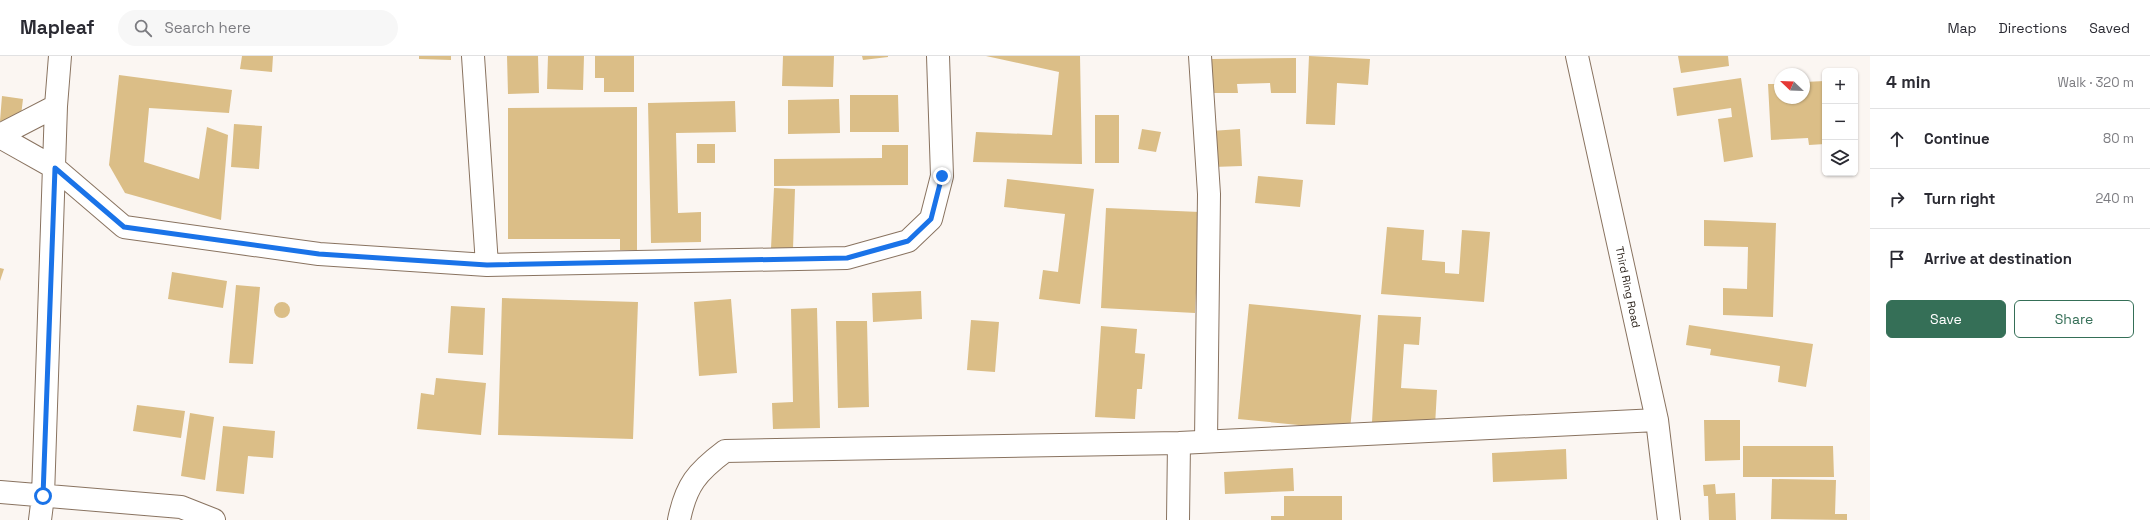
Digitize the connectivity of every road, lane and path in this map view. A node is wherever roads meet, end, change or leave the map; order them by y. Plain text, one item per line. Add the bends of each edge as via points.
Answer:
1 (60, 56) edge
2 (474, 56) edge
3 (938, 56) edge
4 (1200, 56) edge
5 (1577, 56) edge
6 (56, 106) junction
7 (0, 136) edge
8 (55, 168) junction
9 (487, 265) junction
10 (1657, 420) junction
11 (1206, 441) junction
12 (1179, 443) junction
13 (0, 492) edge
14 (43, 496) junction
15 (40, 520) edge
16 (214, 520) edge
17 (679, 520) edge
18 (1178, 520) edge
19 (1669, 520) edge

1 - 6 street
2 - 9 street
3 - 9 street via 942,176 931,219 908,241 847,258
4 - 11 street via 1209,194
5 - 10 street, Third Ring Road
6 - 7 street
6 - 8 street
7 - 8 street
8 - 9 street via 124,227 319,254
8 - 14 street
10 - 11 street
10 - 19 street, Third Ring Road
11 - 12 street
12 - 17 street via 725,452 700,470 683,500
12 - 18 street
13 - 14 street
14 - 15 street
14 - 16 street via 181,506

